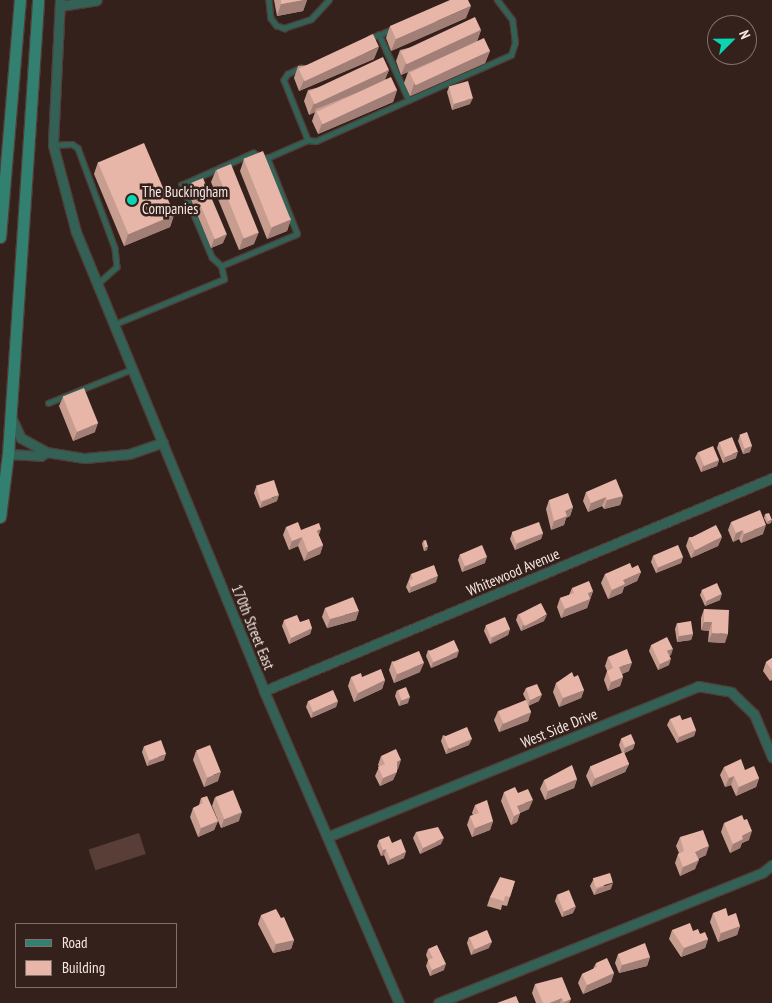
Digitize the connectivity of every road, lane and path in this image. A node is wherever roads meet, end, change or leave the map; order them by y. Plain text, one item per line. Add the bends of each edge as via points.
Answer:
1 (20, 0) edge
2 (38, 0) edge
3 (97, 0) edge
4 (269, 0) edge
5 (329, 0) edge
6 (497, 0) edge
7 (60, 3) edge
8 (397, 27) edge
9 (379, 34) junction
10 (361, 42) edge
11 (306, 66) edge
12 (409, 100) junction
13 (308, 140) junction
14 (53, 145) junction
15 (267, 158) junction
16 (0, 237) edge
17 (221, 266) junction
18 (98, 284) junction
19 (116, 324) junction
20 (133, 368) junction
21 (48, 403) dead end
22 (9, 410) junction
23 (163, 442) junction
24 (4, 449) edge
25 (46, 452) junction
26 (772, 478) edge
27 (0, 517) edge
28 (264, 691) junction
29 (772, 758) edge
30 (327, 837) junction
31 (772, 865) edge
32 (399, 1003) edge
33 (438, 1003) edge

1 - 16 main road
2 - 22 main road
3 - 7 street
4 - 5 lane via 271,18 284,28 311,19
6 - 12 lane via 512,20 515,43 511,55
7 - 14 street, 170th Street East
8 - 9 lane
9 - 10 lane
9 - 12 lane
11 - 13 lane via 288,74 284,80
12 - 13 lane via 316,141
13 - 15 lane
14 - 18 street, 170th Street East via 76,232
14 - 18 lane via 72,144 78,148 114,248 117,267
15 - 17 lane via 296,234
15 - 17 lane via 253,153 181,185 212,258
17 - 19 lane via 224,279
18 - 19 street, 170th Street East
19 - 20 street, 170th Street East
20 - 21 lane
20 - 23 street, 170th Street East
22 - 24 main road
22 - 25 street via 21,438
23 - 25 street via 129,454 85,458
23 - 28 street, 170th Street East
24 - 25 street via 41,456
24 - 27 main road
26 - 28 street, Whitewood Avenue
28 - 30 street, 170th Street East
29 - 30 street, West Side Drive via 754,714 731,692 698,686
30 - 32 street, 170th Street East
31 - 33 street via 762,872

